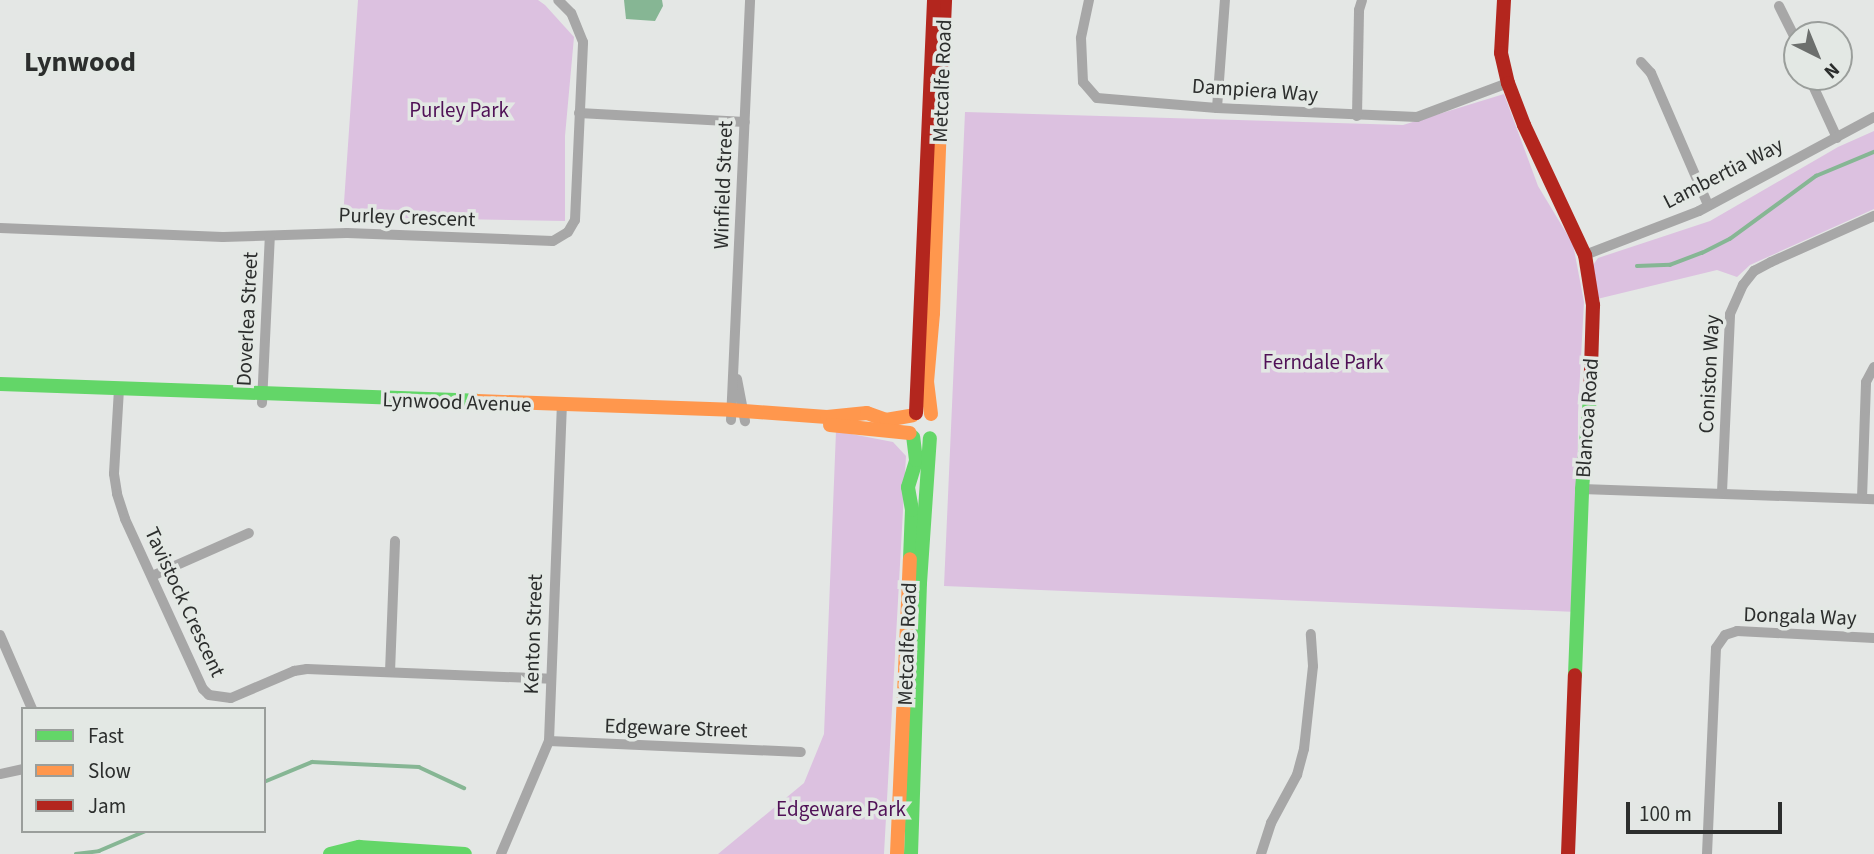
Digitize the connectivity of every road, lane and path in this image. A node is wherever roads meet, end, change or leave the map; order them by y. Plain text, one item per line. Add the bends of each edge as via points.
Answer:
1 (558, 0) edge
2 (750, 0) edge
3 (934, 0) edge
4 (945, 0) edge
5 (1089, 0) edge
6 (1225, 0) edge
7 (1362, 0) edge
8 (1504, 0) edge
9 (1779, 6) dead end
10 (1786, 21) edge
11 (1640, 62) dead end
12 (1508, 83) junction
13 (1815, 91) edge
14 (1217, 108) junction
15 (579, 113) junction
16 (1357, 116) junction
17 (1874, 117) edge
18 (745, 122) junction
19 (1837, 138) junction
20 (1708, 205) junction
21 (1874, 216) edge
22 (0, 228) edge
23 (270, 236) junction
24 (1585, 255) junction
25 (1874, 367) edge
26 (0, 384) edge
27 (0, 393) edge
28 (119, 393) junction
29 (262, 399) junction
30 (562, 411) junction
31 (920, 414) junction
32 (738, 416) junction
33 (911, 435) junction
34 (930, 438) junction
35 (1582, 489) junction
36 (1723, 492) junction
37 (1862, 498) junction
38 (1874, 499) edge
39 (249, 533) dead end
40 (395, 541) dead end
41 (152, 576) junction
42 (1311, 634) dead end
43 (0, 635) edge
44 (1874, 638) edge
45 (390, 672) junction
46 (551, 679) junction
47 (31, 707) edge
48 (549, 741) junction
49 (801, 752) dead end
50 (908, 761) junction
51 (21, 769) edge
52 (0, 774) edge
53 (330, 854) edge
54 (465, 854) edge
55 (501, 854) edge
56 (897, 854) edge
57 (911, 854) edge
58 (1261, 854) edge
59 (1568, 854) edge
60 (1707, 854) edge

1 - 15 street, Purley Crescent via 579,26 583,42
2 - 18 street, Winfield Street
3 - 31 street, Metcalfe Road
4 - 31 street, Metcalfe Road via 933,313
5 - 14 street, Dampiera Way via 1081,38 1083,82 1097,98
6 - 14 street
7 - 16 street
8 - 12 street, Blancoa Road via 1501,53
9 - 10 street
11 - 20 street via 1651,73
12 - 16 street, Dampiera Way via 1417,117
12 - 24 street, Blancoa Road
13 - 19 street
14 - 16 street, Dampiera Way
15 - 18 street
15 - 23 street, Purley Crescent via 575,220 568,232 553,241 347,233
17 - 19 street, Lambertia Way
18 - 32 street, Winfield Street via 735,372
19 - 20 street, Lambertia Way
20 - 24 street, Lambertia Way
21 - 36 street, Coniston Way via 1771,262 1754,271 1742,285 1730,314
22 - 23 street, Purley Crescent
23 - 29 street, Doverlea Street
24 - 35 street, Blancoa Road via 1593,304
25 - 37 street via 1866,382
26 - 28 street, Lynwood Avenue
27 - 28 street, Lynwood Avenue
28 - 29 street, Lynwood Avenue
28 - 41 street, Tavistock Crescent via 117,494
29 - 30 street, Lynwood Avenue
30 - 32 street, Lynwood Avenue
30 - 46 street, Kenton Street
31 - 32 street, Lynwood Avenue via 886,419 867,413
31 - 33 street, Metcalfe Road via 908,425
31 - 34 street, Metcalfe Road via 936,426
32 - 33 street, Lynwood Avenue via 867,426
33 - 34 street
33 - 50 street, Metcalfe Road via 916,460 908,487 912,510
34 - 50 street, Metcalfe Road
35 - 36 street
35 - 59 street, Blancoa Road
36 - 37 street
37 - 38 street
39 - 41 street
40 - 45 street
41 - 45 street, Tavistock Crescent via 209,695 231,698 307,668
42 - 58 street via 1313,666 1304,749
43 - 47 street
44 - 60 street, Dongala Way via 1737,631 1725,635 1716,648
45 - 46 street, Tavistock Crescent
46 - 48 street, Kenton Street
48 - 49 street, Edgeware Street
48 - 55 street, Kenton Street
50 - 56 street, Metcalfe Road
50 - 57 street, Metcalfe Road
51 - 52 street
53 - 54 street via 359,847

